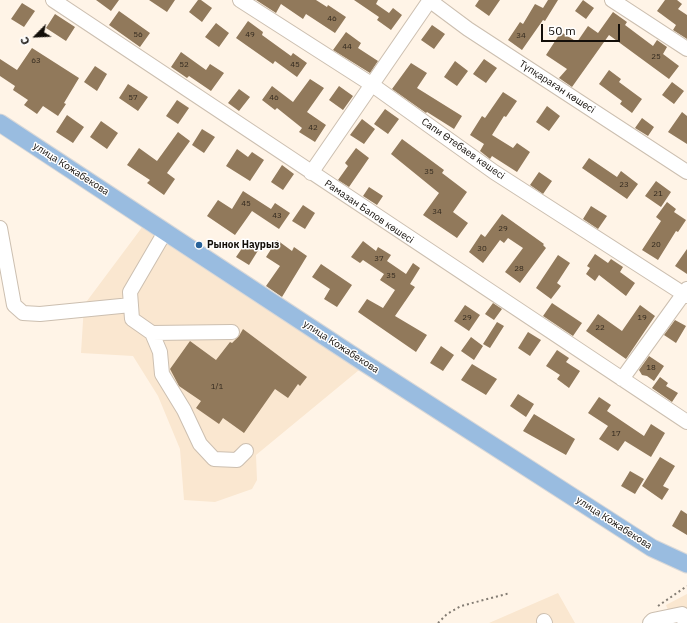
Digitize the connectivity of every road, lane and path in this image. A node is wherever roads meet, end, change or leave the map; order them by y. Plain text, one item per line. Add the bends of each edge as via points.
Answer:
1 (53, 0) edge
2 (240, 0) edge
3 (429, 0) edge
4 (612, 0) edge
5 (687, 49) edge
6 (372, 84) junction
7 (0, 123) edge
8 (687, 172) edge
9 (311, 173) junction
10 (0, 228) edge
11 (165, 232) junction
12 (686, 293) edge
13 (131, 305) junction
14 (152, 332) junction
15 (232, 332) dead end
16 (622, 379) junction
17 (687, 422) edge
18 (246, 451) dead end
19 (687, 564) edge
20 (687, 586) edge
21 (510, 593) dead end
22 (652, 622) edge
23 (438, 623) edge
24 (686, 623) edge

1 - 9 street, Рамазан Бапов көшесі
2 - 6 street, Сапи Өтебаев көшесі
3 - 6 street
3 - 8 street, Түпқараған көшесі
4 - 5 street
6 - 9 street
6 - 12 street, Сапи Өтебаев көшесі via 494,172
7 - 11 main road, улица Кожабекова
9 - 16 street, Рамазан Бапов көшесі
10 - 13 street via 14,305 23,313 40,314
11 - 13 street via 130,292
11 - 19 main road, улица Кожабекова via 652,548
12 - 16 street
13 - 14 street via 132,319
14 - 15 street
14 - 18 street via 160,352 162,374 184,410 200,444 214,459 237,460
16 - 17 street, Рамазан Бапов көшесі
20 - 22 path via 654,610
21 - 23 path via 461,606
22 - 24 street via 682,614

